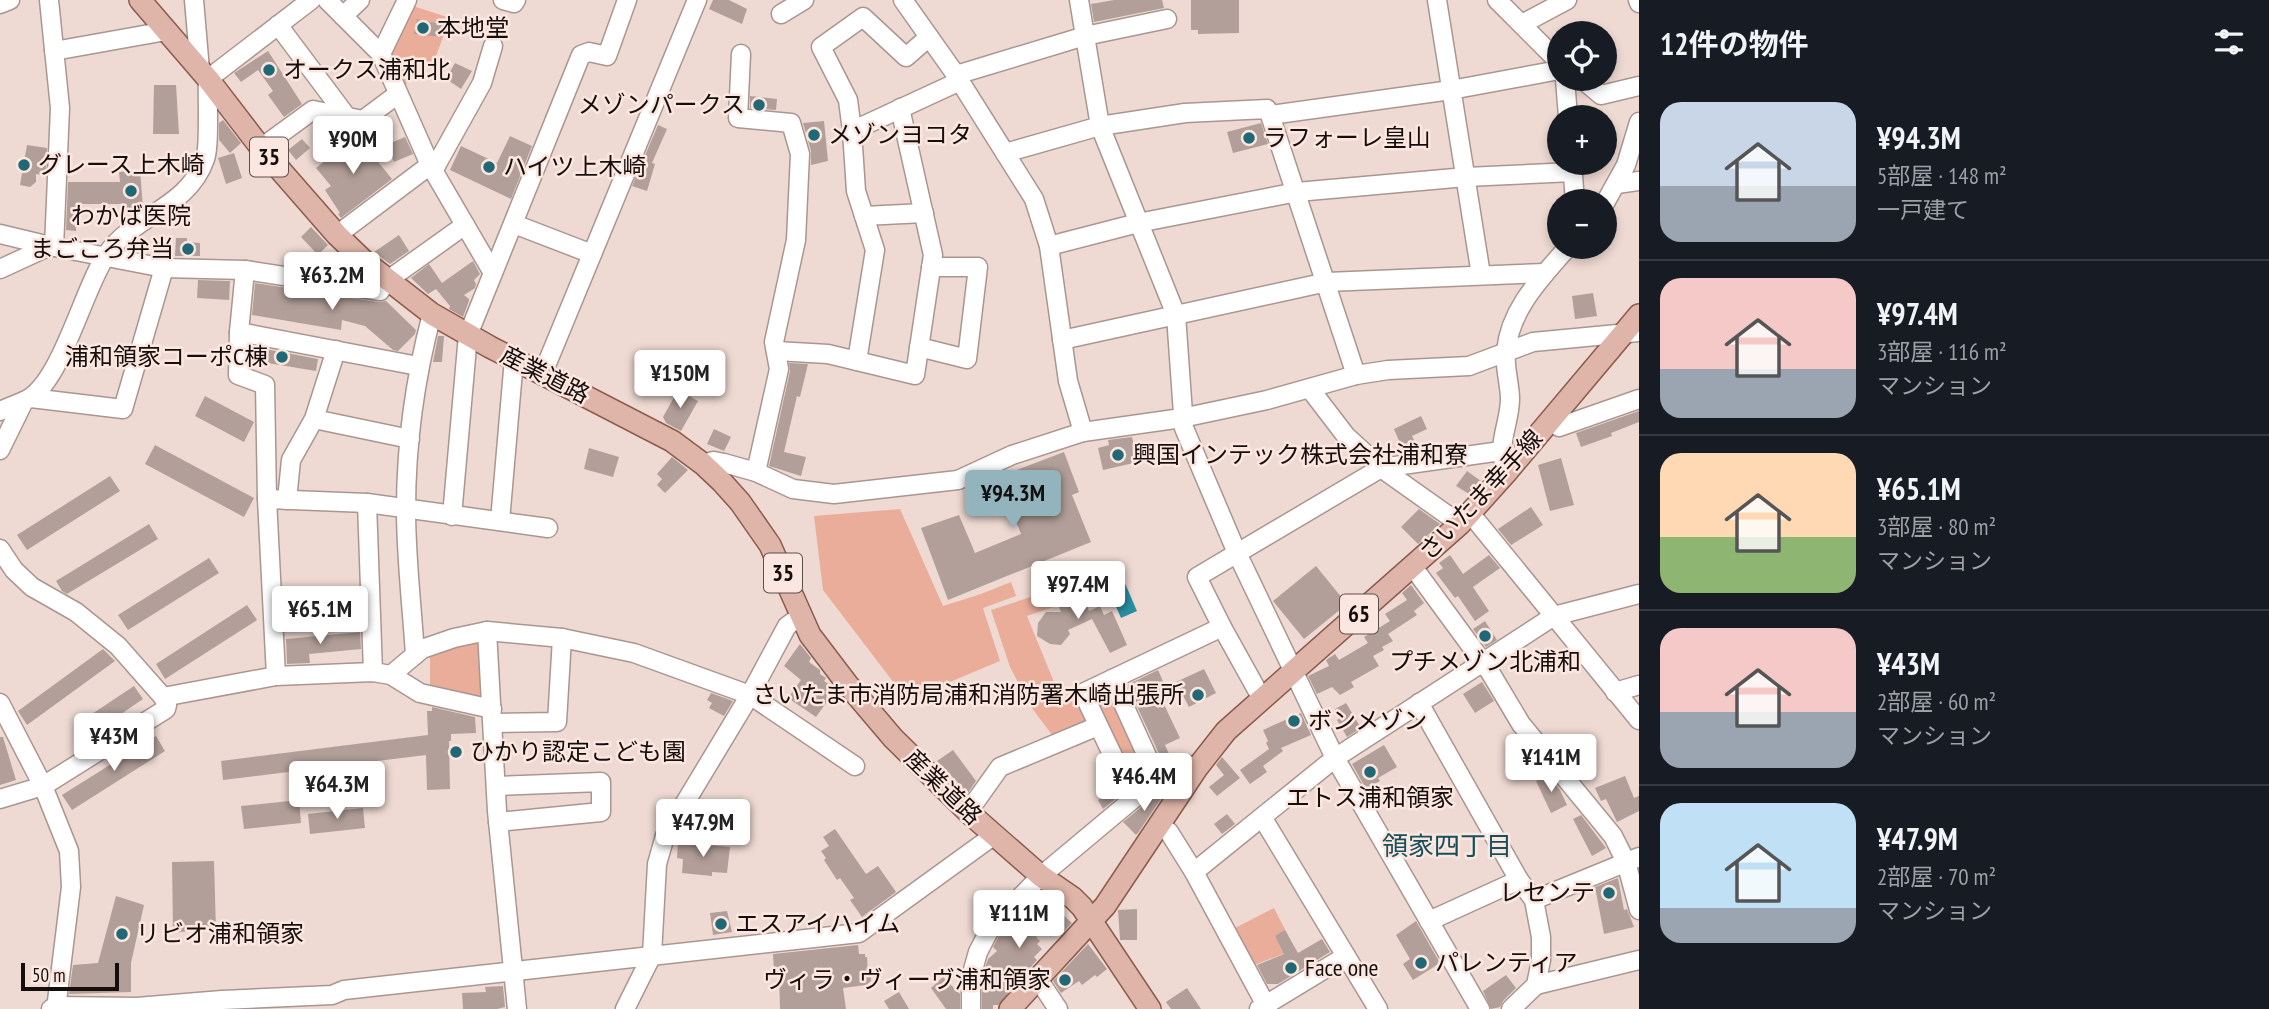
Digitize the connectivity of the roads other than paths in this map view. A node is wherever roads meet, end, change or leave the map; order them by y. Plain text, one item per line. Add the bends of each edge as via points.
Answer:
1 (10, 0) edge
2 (49, 0) edge
3 (140, 0) edge
4 (194, 0) edge
5 (311, 0) edge
6 (327, 0) edge
7 (360, 0) edge
8 (503, 0) edge
9 (516, 0) edge
10 (627, 0) edge
11 (697, 0) edge
12 (804, 0) edge
13 (903, 0) edge
14 (1079, 0) edge
15 (1437, 0) edge
16 (1497, 0) edge
17 (1567, 0) edge
18 (401, 3) edge
19 (0, 4) edge
20 (1546, 5) edge
21 (781, 14) dead end
22 (343, 16) junction
23 (1167, 19) dead end
24 (1522, 24) junction
25 (278, 25) junction
26 (166, 31) junction
27 (1085, 36) junction
28 (929, 37) junction
29 (493, 46) dead end
30 (1547, 50) edge
31 (54, 51) junction
32 (381, 54) junction
33 (741, 54) dead end
34 (1547, 71) edge
35 (204, 74) junction
36 (958, 78) junction
37 (1639, 86) edge
38 (1451, 90) junction
39 (1596, 91) edge
40 (398, 94) junction
41 (900, 108) junction
42 (1270, 115) junction
43 (347, 117) junction
44 (1639, 122) edge
45 (1100, 126) junction
46 (852, 131) junction
47 (261, 148) junction
48 (1005, 153) junction
49 (431, 168) junction
50 (1547, 169) edge
51 (1466, 177) junction
52 (1639, 181) edge
53 (1616, 184) junction
54 (1613, 189) edge
55 (1297, 192) junction
56 (924, 213) junction
57 (864, 216) junction
58 (1138, 223) junction
59 (514, 224) junction
60 (465, 225) junction
61 (0, 234) edge
62 (337, 235) junction
63 (1049, 246) junction
64 (52, 247) junction
65 (592, 254) junction
66 (105, 257) junction
67 (1557, 259) edge
68 (931, 267) junction
69 (164, 268) junction
70 (0, 269) edge
71 (245, 270) junction
72 (493, 273) junction
73 (1545, 273) junction
74 (1481, 275) junction
75 (388, 280) junction
76 (1327, 282) junction
77 (432, 314) junction
78 (1176, 315) junction
79 (1639, 315) edge
80 (239, 332) junction
81 (1631, 333) edge
82 (468, 335) junction
83 (1062, 340) junction
84 (919, 347) junction
85 (337, 350) junction
86 (776, 351) junction
87 (1505, 352) junction
88 (514, 359) junction
89 (857, 361) junction
90 (418, 366) junction
91 (542, 373) junction
92 (1356, 375) junction
93 (1310, 389) junction
94 (1639, 399) edge
95 (27, 400) junction
96 (0, 411) edge
97 (1182, 418) junction
98 (314, 419) junction
99 (1550, 420) junction
100 (1083, 432) junction
101 (410, 439) junction
102 (0, 450) edge
103 (1501, 451) junction
104 (703, 464) junction
105 (1381, 468) junction
106 (756, 472) junction
107 (1506, 473) junction
108 (267, 499) junction
109 (287, 500) junction
110 (366, 503) junction
111 (406, 510) junction
112 (452, 516) junction
113 (1465, 518) junction
114 (500, 521) junction
115 (548, 528) dead end
116 (0, 549) edge
117 (1237, 553) junction
118 (1413, 567) junction
119 (1639, 594) edge
120 (1553, 616) junction
121 (801, 617) junction
122 (1222, 627) junction
123 (487, 631) junction
124 (562, 638) junction
125 (415, 655) junction
126 (1483, 662) junction
127 (1292, 670) junction
128 (382, 673) junction
129 (276, 676) junction
130 (1112, 679) junction
131 (1639, 685) edge
132 (1615, 692) junction
133 (750, 695) junction
134 (163, 697) junction
135 (1262, 698) junction
136 (0, 703) edge
137 (1419, 703) junction
138 (492, 716) junction
139 (1639, 720) edge
140 (1098, 726) junction
141 (1335, 758) junction
142 (855, 766) dead end
143 (1197, 768) junction
144 (1157, 778) junction
145 (43, 786) junction
146 (496, 786) junction
147 (1133, 798) junction
148 (0, 799) edge
149 (968, 812) junction
150 (1262, 817) junction
151 (498, 822) junction
152 (1159, 826) junction
153 (993, 836) junction
154 (1633, 859) edge
155 (1194, 872) junction
156 (1041, 876) junction
157 (1519, 880) junction
158 (1534, 900) junction
159 (1639, 910) edge
160 (1092, 921) junction
161 (1429, 921) junction
162 (652, 955) junction
163 (1346, 956) junction
164 (1639, 960) edge
165 (514, 971) junction
166 (1038, 979) junction
167 (1536, 985) junction
168 (54, 1008) edge
169 (1264, 1008) edge
170 (517, 1009) edge
171 (625, 1009) edge
172 (971, 1009) edge
173 (1010, 1009) edge
174 (1058, 1009) edge
175 (1150, 1009) edge
176 (1378, 1009) edge
177 (1480, 1009) edge
178 (1511, 1009) edge

1 - 19 street
2 - 31 street
3 - 26 main road, 産業道路 / 35
4 - 35 street
5 - 25 street
6 - 22 street
7 - 22 street
8 - 9 street via 514,4
10 - 59 street via 607,56 581,55
11 - 65 street
12 - 21 street
13 - 28 street
14 - 27 street
15 - 38 street
16 - 24 street
17 - 20 street
18 - 32 street
20 - 24 street
22 - 32 street
23 - 27 street
24 - 30 street
25 - 35 street
25 - 43 street
26 - 31 street
26 - 35 main road, 産業道路 / 35
27 - 36 street
27 - 45 street
28 - 36 street
28 - 46 street via 906,57 863,17 821,47 848,100
29 - 49 street via 482,83
31 - 64 street via 60,108
32 - 40 street
33 - 86 street via 738,118 791,123 800,154 796,240 774,342
34 - 38 street
35 - 47 main road, 産業道路 / 35
35 - 66 street via 206,158 184,194 119,238
36 - 41 street
36 - 48 street
37 - 39 street via 1601,95
38 - 42 street
38 - 51 street
40 - 43 street via 363,120
40 - 49 street
41 - 46 street
41 - 56 street
42 - 45 street via 1267,109 1185,113
42 - 55 street
43 - 47 street via 313,110
44 - 53 street
45 - 48 street
45 - 58 street
46 - 57 street via 856,191
47 - 62 main road, 産業道路 / 35
48 - 63 street via 1034,199
49 - 60 street
49 - 62 street
50 - 51 street
51 - 55 street
51 - 74 street
52 - 53 street
53 - 54 street
55 - 58 street
55 - 76 street
56 - 57 street
56 - 68 street via 933,255
57 - 89 street via 876,250
58 - 63 street
58 - 78 street
59 - 65 street
59 - 72 street
60 - 72 street
60 - 75 street
61 - 64 street
62 - 75 main road, 産業道路 / 35
63 - 83 street
64 - 66 street
64 - 70 street
65 - 91 street
66 - 69 street
66 - 95 street via 51,375
67 - 73 street
68 - 84 street
68 - 84 street via 978,267 967,359
69 - 71 street
69 - 95 street via 123,409
71 - 75 street via 380,291
71 - 80 street
72 - 82 street
73 - 74 street
73 - 87 street via 1512,324
74 - 76 street
75 - 77 main road, 産業道路 / 35
76 - 78 street
76 - 92 street
77 - 82 main road, 産業道路 / 35
77 - 90 street
78 - 83 street
78 - 97 street
79 - 81 main road, さいたま幸手線 / 65
80 - 85 street
80 - 108 street via 238,375 265,385
81 - 87 street via 1534,342
81 - 99 main road, さいたま幸手線 / 65
82 - 88 main road, 産業道路 / 35
82 - 112 street
83 - 100 street
84 - 89 street via 915,375
85 - 90 street
85 - 98 street
86 - 89 street
86 - 106 street via 779,369
87 - 92 street via 1469,366
87 - 103 street via 1510,401
88 - 91 main road, 産業道路 / 35
88 - 114 street
90 - 101 street
91 - 104 main road, 産業道路 / 35 via 650,428
92 - 93 street
93 - 97 street
93 - 105 street via 1346,436
94 - 99 street via 1559,428
95 - 96 street
95 - 102 street
97 - 100 street
97 - 117 street
98 - 101 street
98 - 109 street via 291,460
99 - 107 main road, さいたま幸手線 / 65
100 - 106 street via 1012,455 958,480 834,494 793,489
101 - 111 street
103 - 105 street
103 - 107 street
104 - 106 street via 714,461
104 - 121 main road, 産業道路 / 35 via 770,545
105 - 113 street
105 - 117 street
107 - 113 main road, さいたま幸手線 / 65
108 - 109 street
108 - 129 street
109 - 110 street
110 - 111 street
110 - 128 street
111 - 112 street
111 - 125 street
112 - 114 street
113 - 118 main road, さいたま幸手線 / 65
113 - 120 street
114 - 115 street
116 - 134 street via 33,587 76,612 118,646
117 - 122 street via 1197,577
117 - 127 street
118 - 126 street
118 - 127 main road, さいたま幸手線 / 65
119 - 120 street
120 - 126 street
120 - 132 street
121 - 133 street via 787,626
121 - 149 main road, 産業道路 / 35 via 820,649 892,738
122 - 130 street
122 - 135 street
123 - 124 street
123 - 125 street via 454,638
123 - 138 street
124 - 133 street via 634,653
124 - 138 street via 557,722
125 - 128 street
126 - 137 street
126 - 154 street via 1521,724
127 - 135 main road, さいたま幸手線 / 65
127 - 141 street
128 - 129 street
128 - 138 street via 420,693
129 - 134 street
130 - 140 street via 1083,693
130 - 144 street
131 - 132 street
132 - 139 street
133 - 142 street
133 - 162 street via 664,836 657,864
134 - 145 street via 166,709
135 - 143 main road, さいたま幸手線 / 65 via 1226,731
136 - 145 street
137 - 141 street
137 - 157 street
138 - 146 street
140 - 147 street
140 - 149 street via 1000,767
141 - 150 street
141 - 161 street
143 - 144 street via 1175,764
143 - 152 main road, さいたま幸手線 / 65
144 - 147 street
145 - 148 street
145 - 168 street via 69,852 71,887
146 - 151 street
146 - 151 street via 601,782 601,812
147 - 156 street
149 - 153 main road, 産業道路 / 35
150 - 155 street
150 - 163 street
151 - 165 street
152 - 155 street via 1169,832
152 - 160 main road, さいたま幸手線 / 65
153 - 156 main road, 産業道路 / 35
153 - 162 street via 859,933
154 - 158 street
154 - 159 street
155 - 169 street
156 - 160 main road, 産業道路 / 35 via 1073,898
156 - 172 street via 991,927 971,977
157 - 158 street
157 - 161 street
158 - 167 street via 1541,937
160 - 166 main road, さいたま幸手線 / 65
160 - 175 main road, 産業道路 / 35
161 - 177 street
162 - 165 street
162 - 171 street
163 - 169 street
163 - 176 street
164 - 167 street
165 - 168 street via 332,995
165 - 170 street
166 - 173 main road, さいたま幸手線 / 65
166 - 174 street
167 - 178 street

